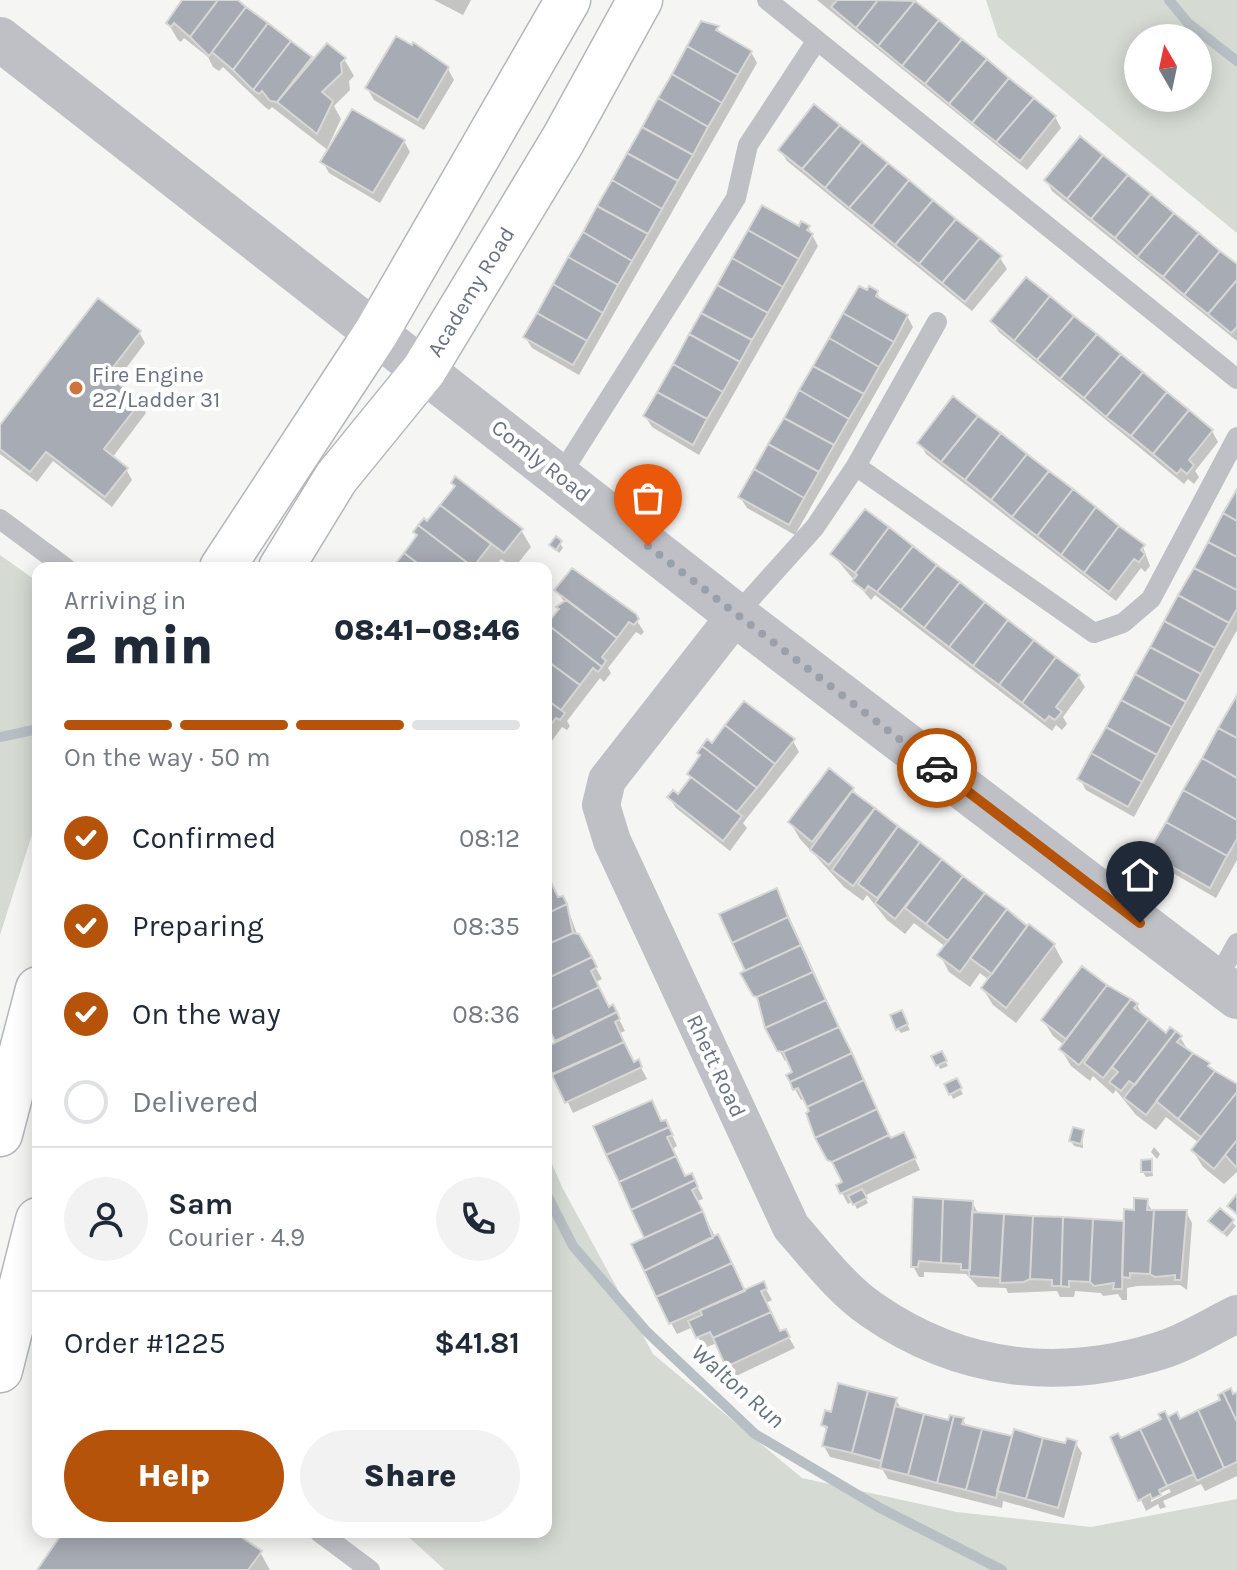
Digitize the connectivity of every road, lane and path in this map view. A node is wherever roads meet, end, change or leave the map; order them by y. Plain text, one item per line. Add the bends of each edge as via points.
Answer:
1 (568, 0) edge
2 (640, 0) edge
3 (767, 0) edge
4 (0, 39) edge
5 (817, 40) junction
6 (937, 322) dead end
7 (376, 333) junction
8 (424, 370) junction
9 (1237, 379) edge
10 (1237, 437) edge
11 (856, 466) junction
12 (560, 476) junction
13 (0, 519) edge
14 (58, 562) edge
15 (226, 562) edge
16 (285, 562) edge
17 (736, 615) junction
18 (1237, 943) edge
19 (1226, 989) edge
20 (32, 1012) edge
21 (0, 1134) edge
22 (32, 1248) edge
23 (18, 1312) edge
24 (1237, 1314) edge
25 (0, 1370) edge
26 (327, 1538) edge
27 (370, 1570) edge

1 - 7 main road
2 - 8 main road, Academy Road via 563,140
3 - 5 lane
4 - 7 street, Comly Road
5 - 9 lane
5 - 12 lane via 748,145 736,198
6 - 11 lane
7 - 8 street, Comly Road
7 - 15 main road
8 - 12 street, Comly Road
8 - 16 main road, Academy Road via 336,478
10 - 11 lane via 1151,599 1123,623 1094,633
11 - 17 lane via 815,527
12 - 17 street, Comly Road
13 - 14 lane
17 - 19 street, Comly Road
17 - 24 street, Rhett Road via 607,780 601,805 651,927 791,1227 872,1310 936,1345 1005,1367 1086,1365 1160,1351
18 - 19 lane
20 - 21 main road
22 - 23 main road
23 - 25 main road
26 - 27 lane

